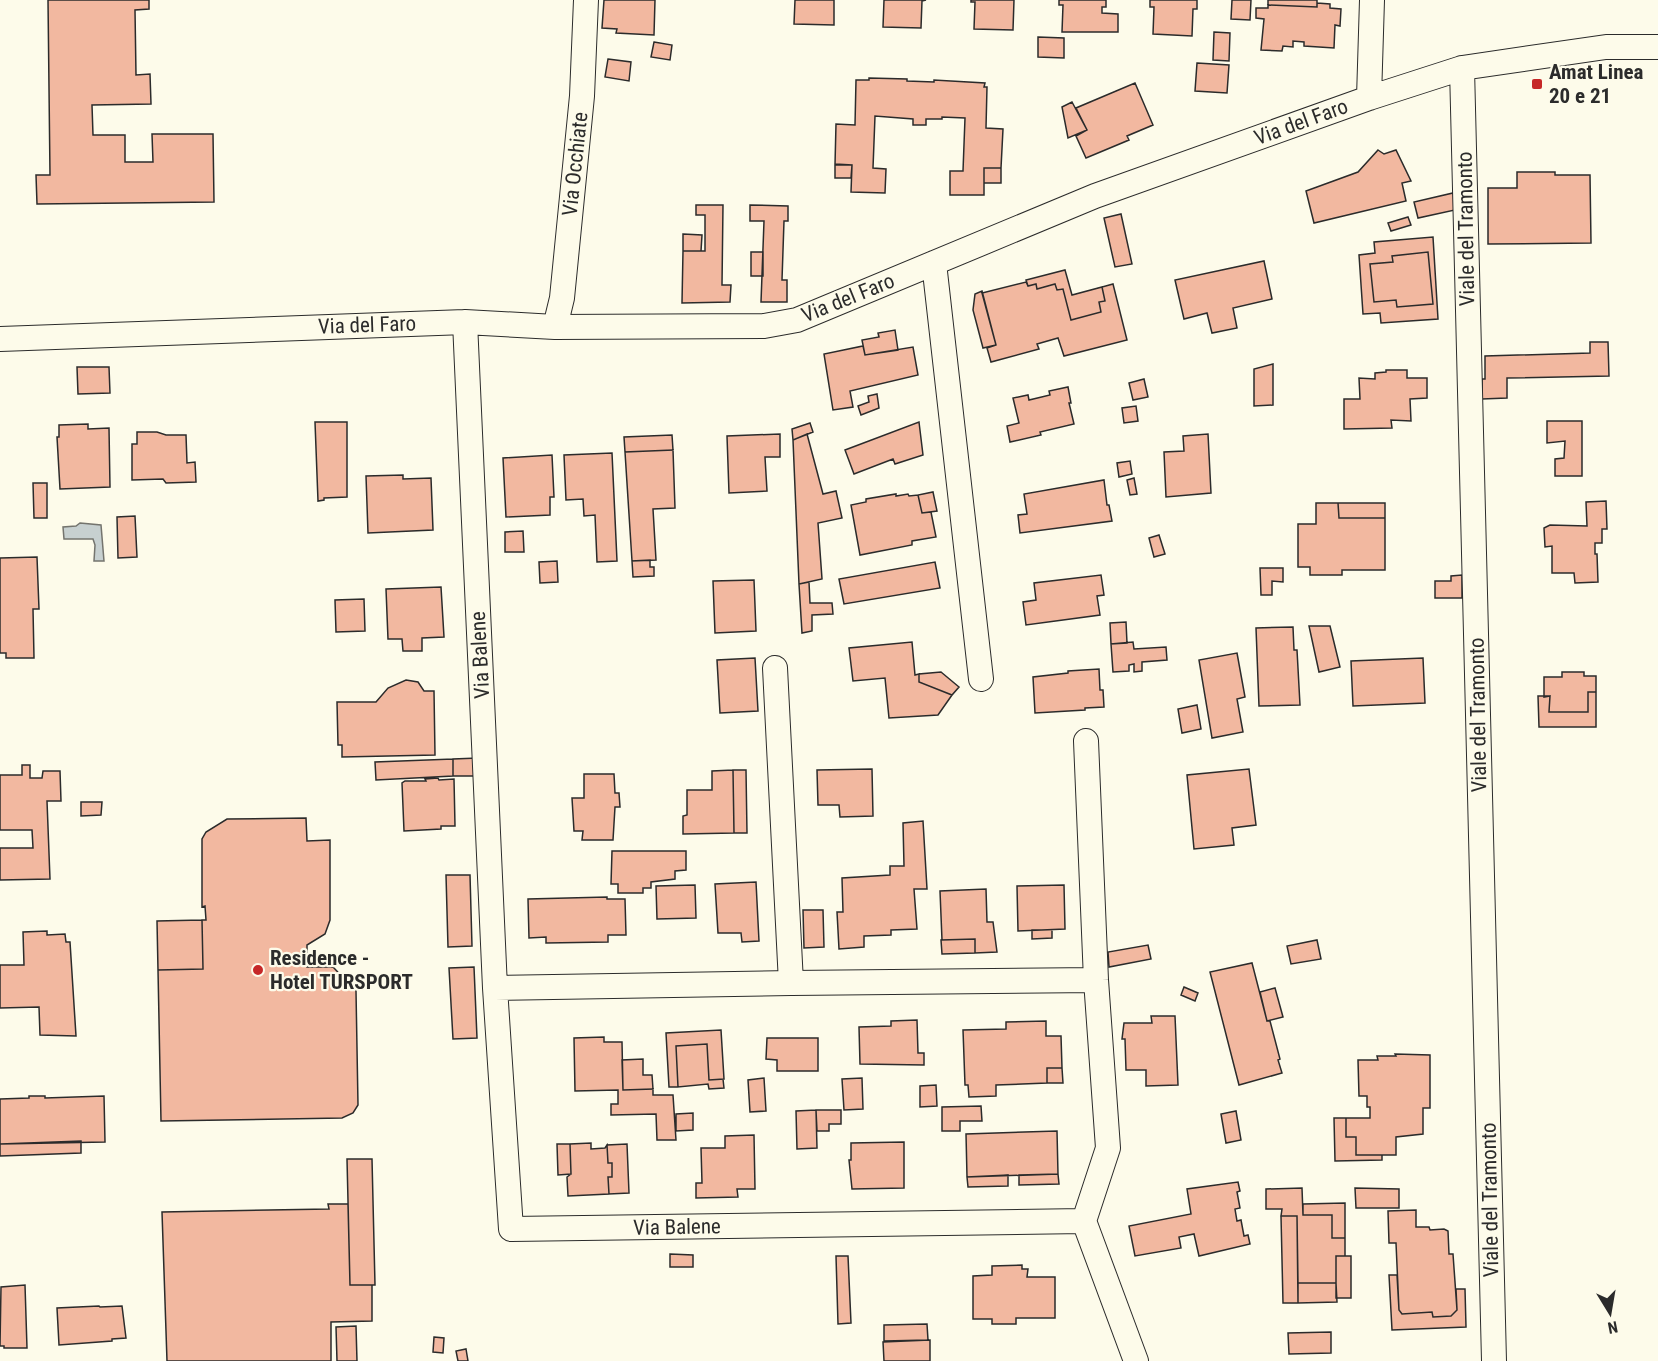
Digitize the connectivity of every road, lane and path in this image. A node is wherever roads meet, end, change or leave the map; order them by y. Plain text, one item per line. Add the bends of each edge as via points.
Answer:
1 (586, 0) edge
2 (1372, 0) edge
3 (1658, 47) edge
4 (1462, 68) junction
5 (1369, 98) junction
6 (934, 263) junction
7 (465, 322) junction
8 (555, 327) junction
9 (0, 339) edge
10 (775, 668) dead end
11 (981, 679) dead end
12 (1086, 741) dead end
13 (1096, 980) junction
14 (791, 983) junction
15 (495, 988) junction
16 (1084, 1221) junction
17 (1136, 1361) edge
18 (1494, 1361) edge

1 - 8 street, Via Occhiate via 582,96 562,297
2 - 5 street
3 - 4 street, Via del Faro via 1606,47
4 - 5 street, Via del Faro
4 - 18 street, Viale del Tramonto
5 - 6 street, Via del Faro via 1095,196
6 - 8 street, Via del Faro via 797,320 764,326
6 - 11 street
7 - 8 street, Via del Faro
7 - 9 street, Via del Faro
7 - 15 street, Via Balene
10 - 14 street
12 - 13 street
13 - 14 street
13 - 16 street via 1108,1148
14 - 15 street
15 - 16 street, Via Balene via 511,1229
16 - 17 street

